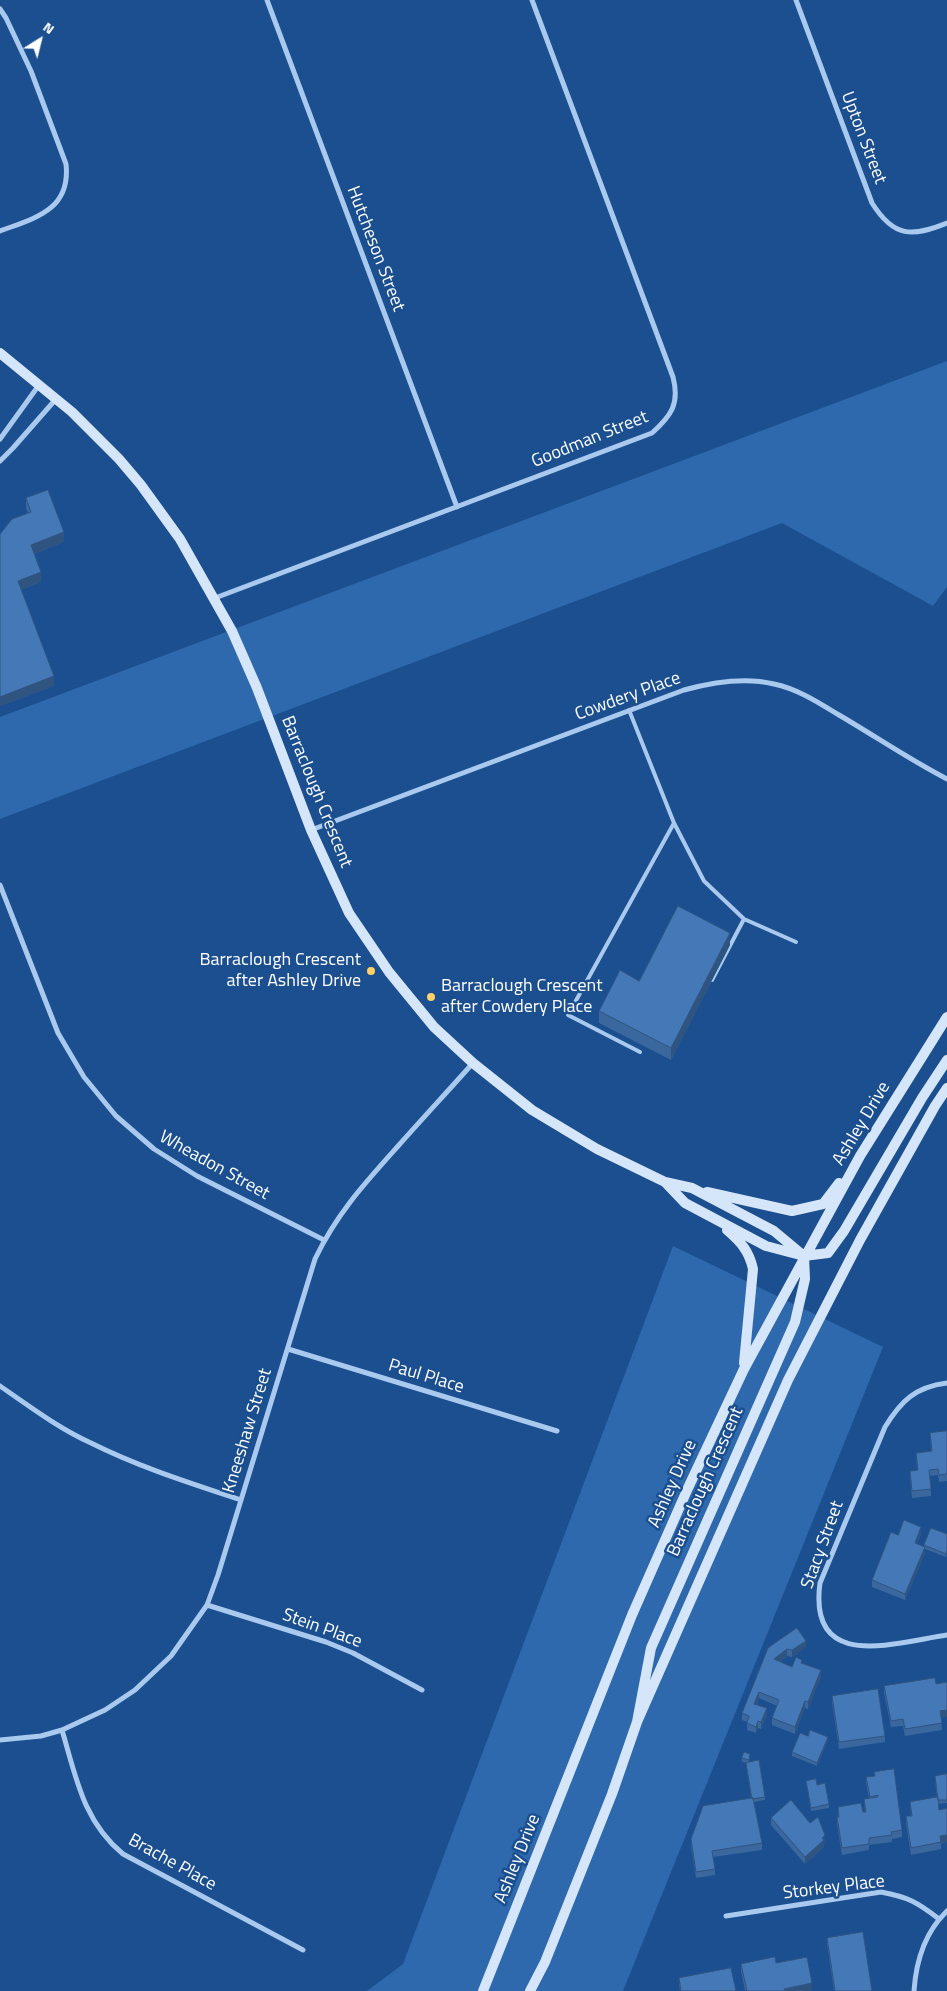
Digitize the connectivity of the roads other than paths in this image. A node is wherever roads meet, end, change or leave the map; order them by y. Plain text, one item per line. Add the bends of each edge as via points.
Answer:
1 (267, 0) edge
2 (532, 0) edge
3 (796, 0) edge
4 (0, 9) edge
5 (947, 224) edge
6 (0, 231) edge
7 (0, 353) edge
8 (39, 384) junction
9 (56, 398) junction
10 (0, 439) edge
11 (0, 461) edge
12 (457, 507) junction
13 (215, 598) junction
14 (629, 710) junction
15 (947, 779) edge
16 (674, 823) junction
17 (311, 830) junction
18 (0, 885) edge
19 (744, 919) junction
20 (796, 942) dead end
21 (712, 980) edge
22 (947, 1017) edge
23 (640, 1052) edge
24 (947, 1060) edge
25 (473, 1063) junction
26 (947, 1088) edge
27 (860, 1156) junction
28 (665, 1182) junction
29 (692, 1188) junction
30 (713, 1218) junction
31 (324, 1240) junction
32 (804, 1256) junction
33 (288, 1348) junction
34 (744, 1369) junction
35 (947, 1383) edge
36 (0, 1386) edge
37 (557, 1431) dead end
38 (241, 1500) junction
39 (207, 1605) junction
40 (947, 1635) edge
41 (422, 1690) dead end
42 (637, 1722) junction
43 (62, 1730) junction
44 (0, 1740) edge
45 (947, 1911) edge
46 (726, 1916) dead end
47 (939, 1919) junction
48 (303, 1950) dead end
49 (483, 1991) edge
50 (530, 1991) edge
51 (914, 1991) edge

1 - 12 street, Hutcheson Street
2 - 12 street, Goodman Street via 676,388 673,408 667,420 652,433
3 - 5 street, Upton Street via 872,203 882,218 904,232 922,232
4 - 6 street via 31,71 66,164 67,176 64,189 53,207 42,215
7 - 8 main road, Barraclough Crescent
8 - 9 main road, Barraclough Crescent
8 - 10 street
9 - 11 street
9 - 13 main road, Barraclough Crescent via 141,485 180,539
12 - 13 street, Goodman Street
13 - 17 main road, Barraclough Crescent via 258,688
14 - 15 street, Cowdery Place via 702,685 738,680 772,683 818,702
14 - 16 lane
14 - 17 street, Cowdery Place
16 - 19 lane via 704,881
16 - 23 lane via 568,1015
17 - 25 main road, Barraclough Crescent via 349,913 386,968 434,1027
18 - 31 street, Wheadon Street via 58,1033 84,1077 116,1116 154,1150 197,1176
19 - 20 lane
19 - 21 lane
22 - 27 main road, Ashley Drive
24 - 32 main road, Barraclough Crescent via 828,1253
25 - 28 main road, Barraclough Crescent via 532,1110 596,1149
25 - 31 street, Kneeshaw Street via 358,1190
26 - 42 main road via 860,1240 788,1380
27 - 29 main road via 823,1204 792,1211
27 - 32 main road, Ashley Drive
28 - 29 main road, Barraclough Crescent
28 - 30 main road, Barraclough Crescent via 685,1203
29 - 32 main road, Barraclough Crescent via 774,1231
30 - 32 main road, Barraclough Crescent via 766,1246
30 - 34 main road via 738,1239 750,1256 753,1269
31 - 33 street, Kneeshaw Street
32 - 34 main road, Ashley Drive
32 - 42 main road, Barraclough Crescent via 805,1279 795,1322 651,1648
33 - 37 street, Paul Place
33 - 38 street, Kneeshaw Street
34 - 49 main road, Ashley Drive via 632,1615
35 - 40 street, Stacy Street via 921,1389 896,1408 885,1427 820,1583 817,1602 821,1620 830,1634 852,1646
36 - 38 street via 90,1443 158,1473
38 - 39 street, Kneeshaw Street
39 - 41 street, Stein Place via 326,1642
39 - 43 street, Kneeshaw Street via 171,1656 135,1690 105,1710
42 - 50 main road via 591,1847 545,1962
43 - 44 street, Kneeshaw Street via 41,1736
43 - 48 street, Brache Place via 82,1796 94,1823 112,1845 123,1854
45 - 47 street
46 - 47 street, Storkey Place via 881,1892 904,1896
47 - 51 street via 919,1956

